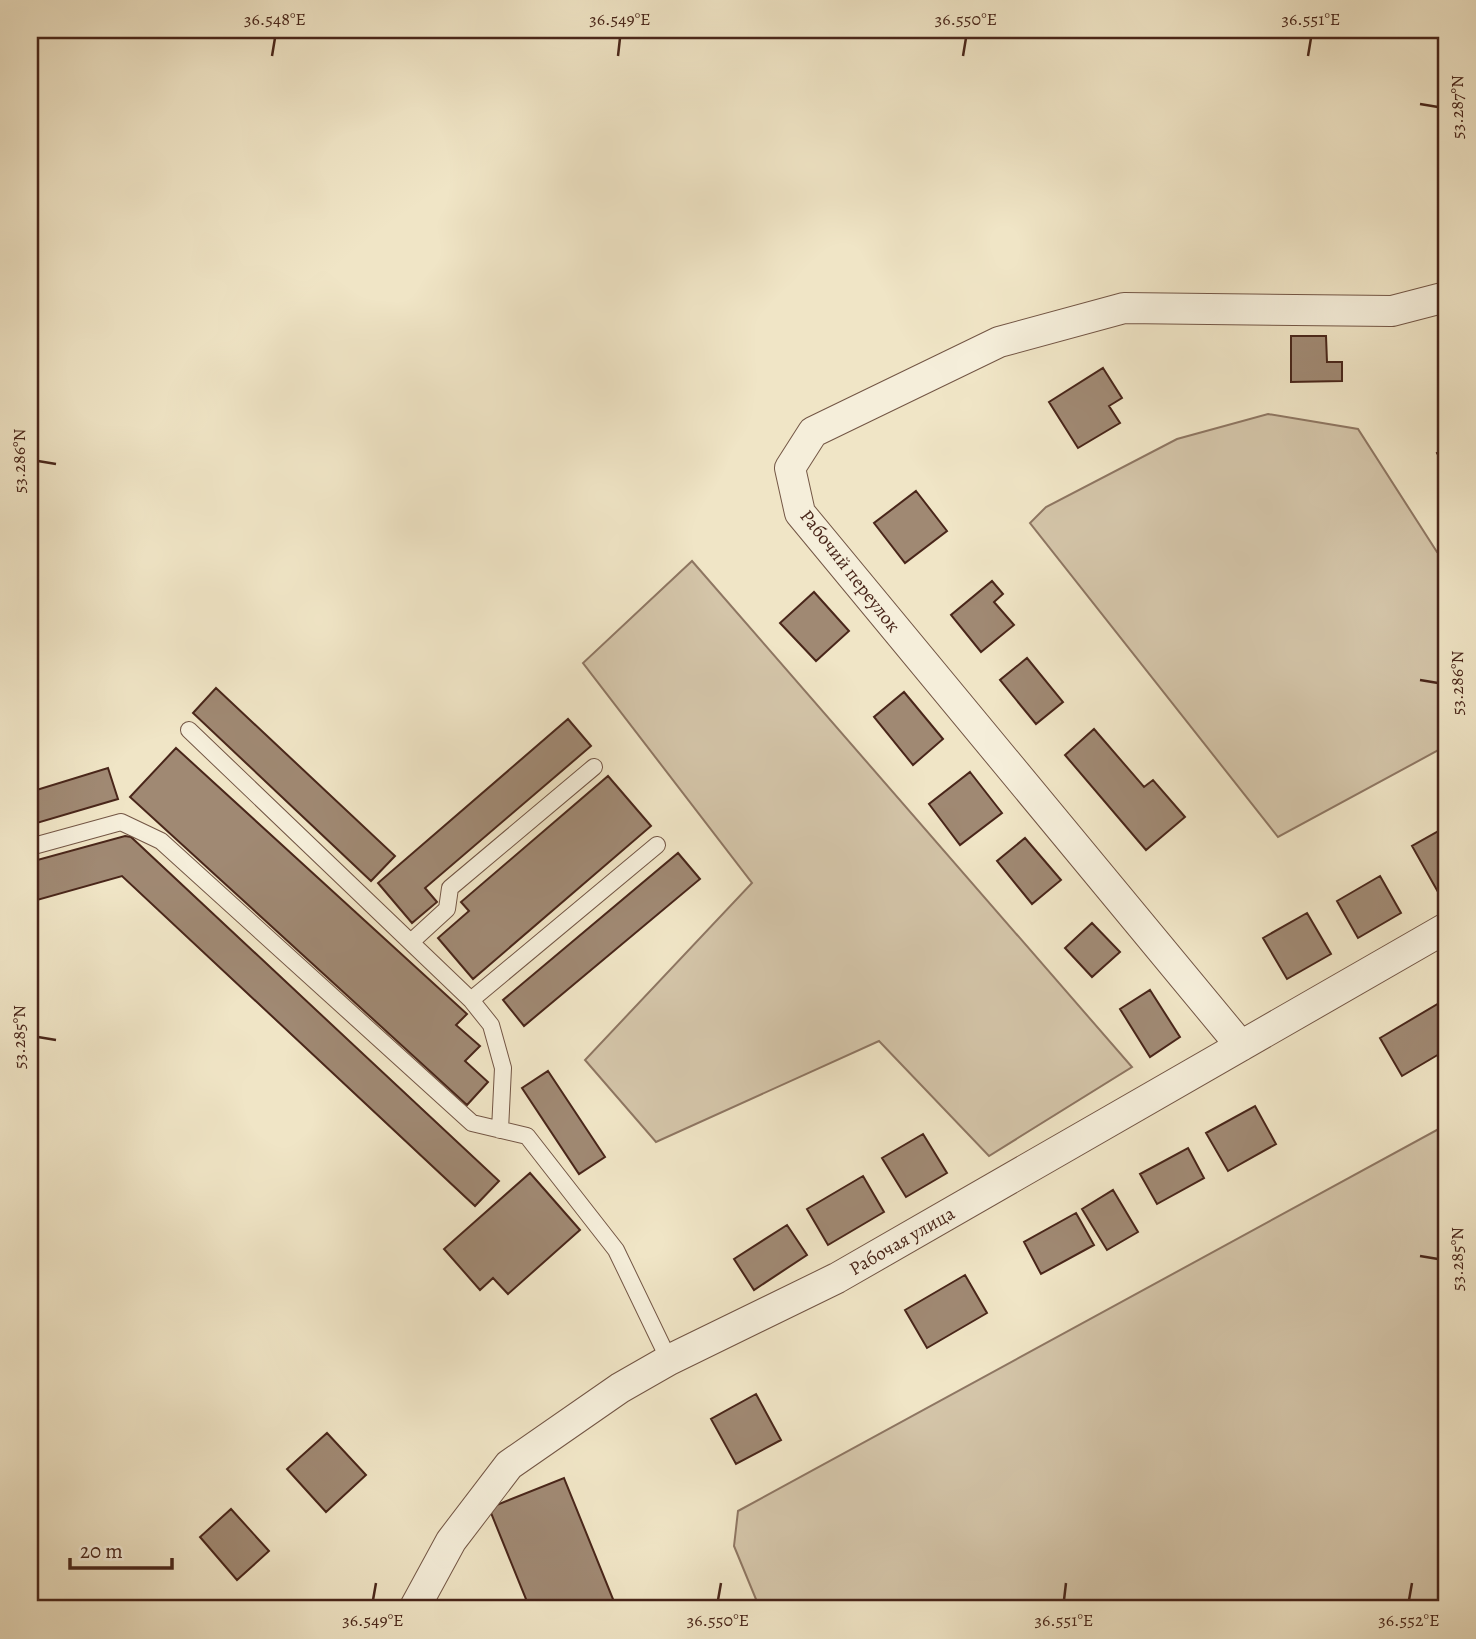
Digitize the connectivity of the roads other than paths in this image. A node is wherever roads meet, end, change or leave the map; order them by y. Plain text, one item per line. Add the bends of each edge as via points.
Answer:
1 (1446, 297) edge
2 (188, 730) dead end
3 (594, 767) dead end
4 (657, 845) dead end
5 (30, 847) edge
6 (1446, 928) edge
7 (411, 942) junction
8 (471, 1000) junction
9 (1241, 1046) junction
10 (500, 1130) junction
11 (669, 1360) junction
12 (414, 1609) edge

1 - 9 street, Рабочий переулок via 1392,311 1124,308 999,342 813,432 790,468 800,513
2 - 7 lane
3 - 7 lane via 450,888 447,909
4 - 8 lane
5 - 10 lane via 121,822 161,841 472,1123
6 - 9 street, Рабочая улица
7 - 8 lane
8 - 10 lane via 491,1025 503,1068
9 - 11 street, Рабочая улица via 837,1278
10 - 11 lane via 527,1136 616,1250
11 - 12 street, Рабочая улица via 509,1465 451,1541

